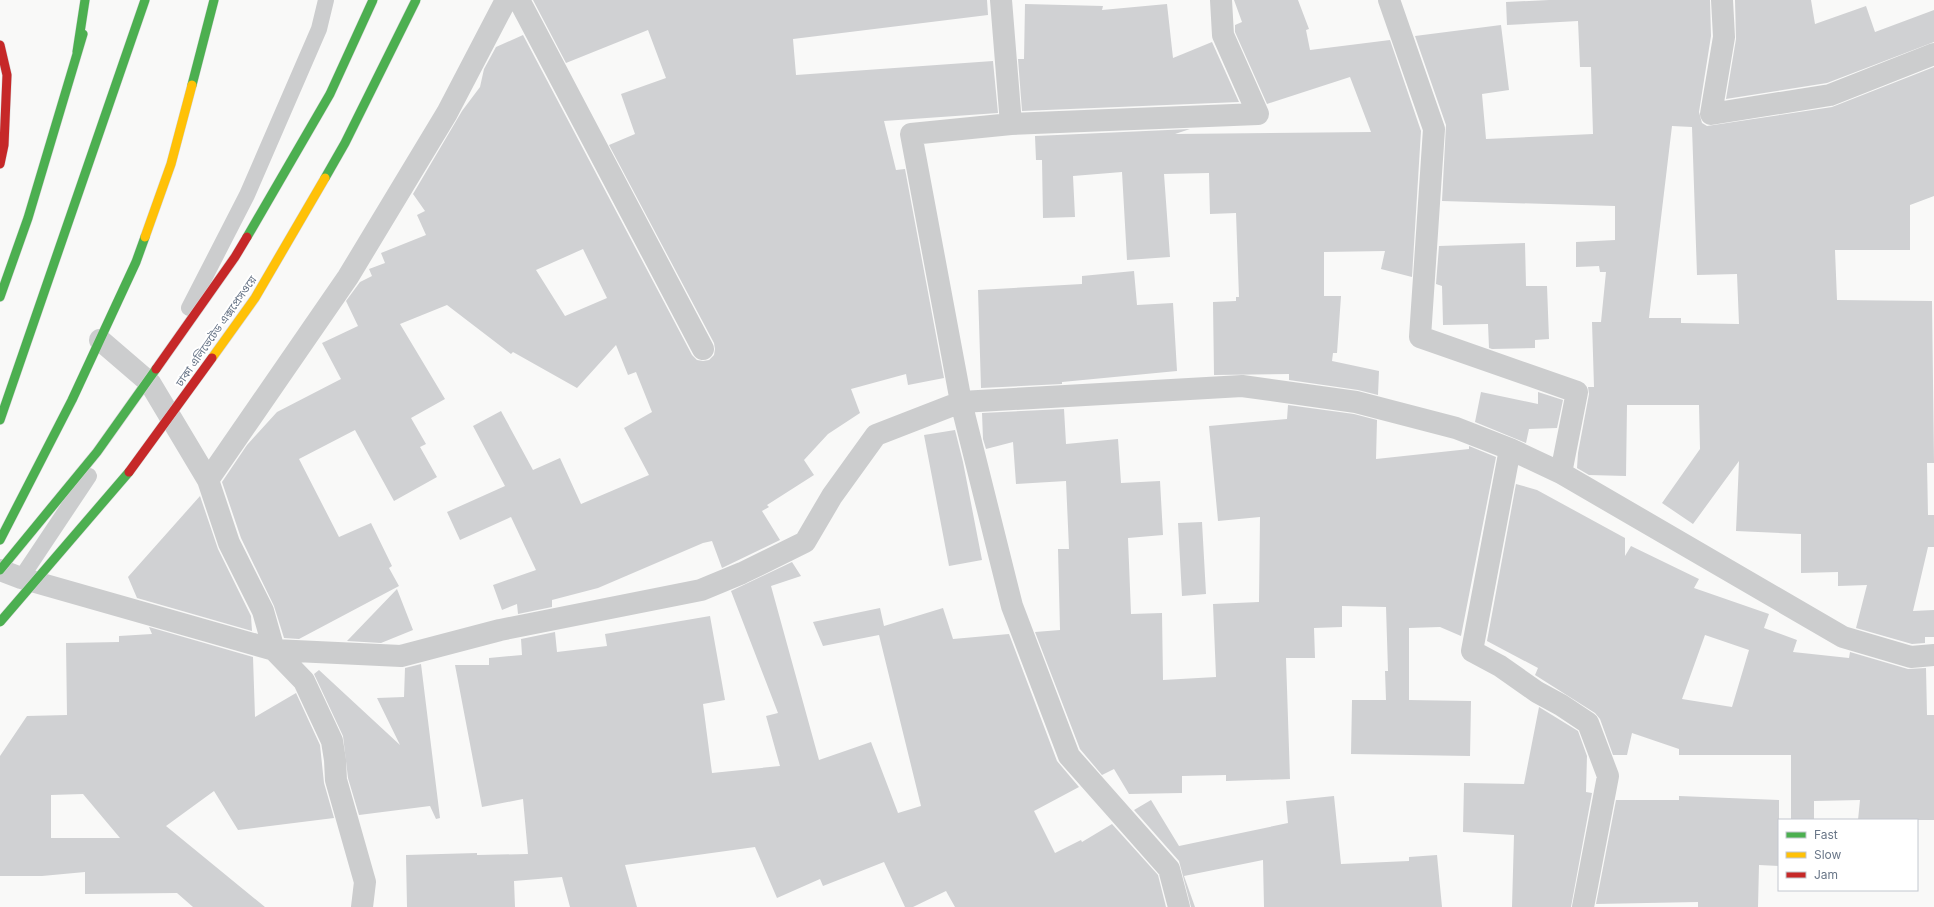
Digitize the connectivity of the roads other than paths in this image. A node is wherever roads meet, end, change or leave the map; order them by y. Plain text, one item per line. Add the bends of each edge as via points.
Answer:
1 (85, 0) edge
2 (94, 0) edge
3 (145, 0) edge
4 (214, 0) edge
5 (326, 0) edge
6 (372, 0) edge
7 (416, 0) edge
8 (506, 0) edge
9 (519, 0) edge
10 (1001, 0) edge
11 (1221, 0) edge
12 (1389, 0) edge
13 (1722, 0) edge
14 (0, 45) edge
15 (77, 52) junction
16 (1934, 54) edge
17 (1011, 124) junction
18 (0, 164) edge
19 (0, 298) edge
20 (100, 340) junction
21 (703, 350) dead end
22 (150, 383) junction
23 (961, 402) junction
24 (0, 420) edge
25 (1510, 449) junction
26 (1561, 473) junction
27 (208, 480) junction
28 (0, 540) edge
29 (0, 570) edge
30 (21, 578) junction
31 (0, 622) edge
32 (274, 650) junction
33 (1934, 655) edge
34 (362, 907) edge
35 (1179, 907) edge
36 (1583, 907) edge

1 - 15 main road
2 - 15 main road
3 - 24 main road
4 - 20 main road via 171,164 136,262
5 - 22 lane via 318,29 248,195
6 - 29 main road, bridge via 330,94 235,257 97,452
7 - 31 main road, ঢাকা এলিভেটেড এক্সপ্রেসওয়ে, bridge via 345,143 256,298 121,484
8 - 27 street via 447,113 348,277
9 - 21 street
10 - 17 street
11 - 17 street via 1223,35 1258,114
12 - 26 street via 1434,129 1420,337 1577,392
13 - 16 street via 1724,37 1711,114 1830,95
14 - 18 main road via 7,75 4,145
15 - 19 main road via 28,218
17 - 23 street via 911,134
20 - 22 street
20 - 28 main road via 28,489
22 - 27 street
22 - 30 lane
23 - 25 street via 1242,386 1356,402 1456,428
23 - 32 street via 876,435 832,496 805,542 742,573 700,590 500,630 401,656
23 - 35 street via 1012,606 1069,756 1169,869
25 - 26 street
25 - 36 street via 1472,651 1500,666 1588,723 1608,776
26 - 33 street via 1843,637 1910,657
27 - 32 street via 229,543 263,611
29 - 30 street
30 - 32 street
32 - 34 street via 304,681 332,741 336,780 365,882

